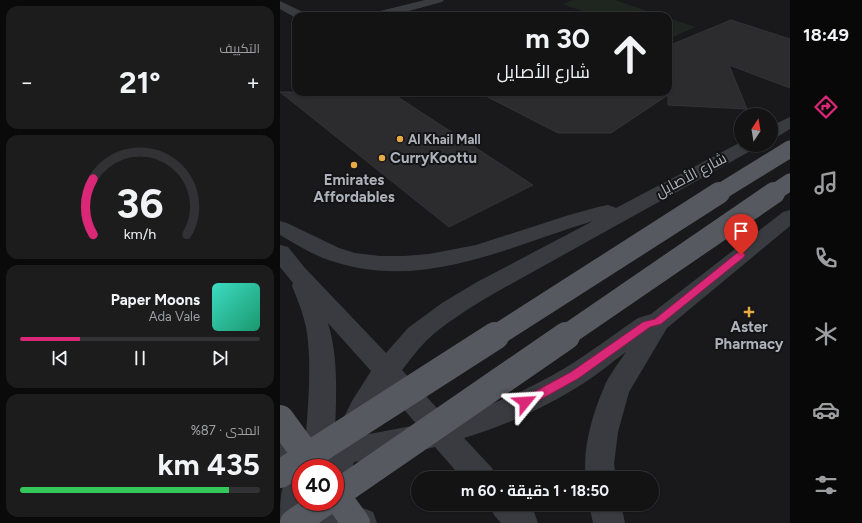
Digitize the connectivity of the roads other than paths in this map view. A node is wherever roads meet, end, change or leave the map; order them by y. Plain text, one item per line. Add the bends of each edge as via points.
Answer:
1 (435, 0) edge
2 (280, 4) edge
3 (294, 12) edge
4 (391, 12) edge
5 (790, 122) edge
6 (778, 129) edge
7 (790, 149) edge
8 (735, 152) edge
9 (790, 182) edge
10 (635, 206) junction
11 (790, 216) edge
12 (280, 227) edge
13 (280, 252) edge
14 (297, 274) junction
15 (658, 322) junction
16 (386, 370) junction
17 (280, 419) edge
18 (440, 433) junction
19 (280, 450) edge
20 (313, 459) edge
21 (321, 459) edge
22 (324, 459) edge
23 (326, 459) edge
24 (335, 459) edge
25 (475, 471) edge
26 (600, 471) edge
27 (280, 474) edge
28 (292, 493) edge
29 (344, 501) edge
30 (316, 511) edge
31 (326, 511) edge
32 (340, 511) edge
33 (511, 511) edge
34 (606, 511) edge
35 (280, 513) edge
36 (280, 517) edge
37 (294, 523) edge
38 (362, 523) edge
39 (522, 523) edge
40 (609, 523) edge

1 - 4 street
2 - 3 street
5 - 6 street
7 - 27 main road, bridge
8 - 10 street, شارع الأصايل
9 - 29 main road, bridge
10 - 12 street via 605,211 474,254 438,261 400,264 364,261 331,253
10 - 16 street, شارع الأصايل via 449,310 418,333
11 - 15 street
13 - 14 street
14 - 16 street
14 - 22 street via 311,304 321,341
15 - 18 street via 647,324 575,375 536,397 490,418
15 - 26 street via 616,390 604,432
16 - 18 street
16 - 23 street, شارع الأصايل
17 - 21 main road, bridge
18 - 24 street
18 - 25 street
19 - 20 street
28 - 35 street
30 - 36 street
31 - 37 main road, bridge
32 - 38 street
33 - 39 street
34 - 40 street

